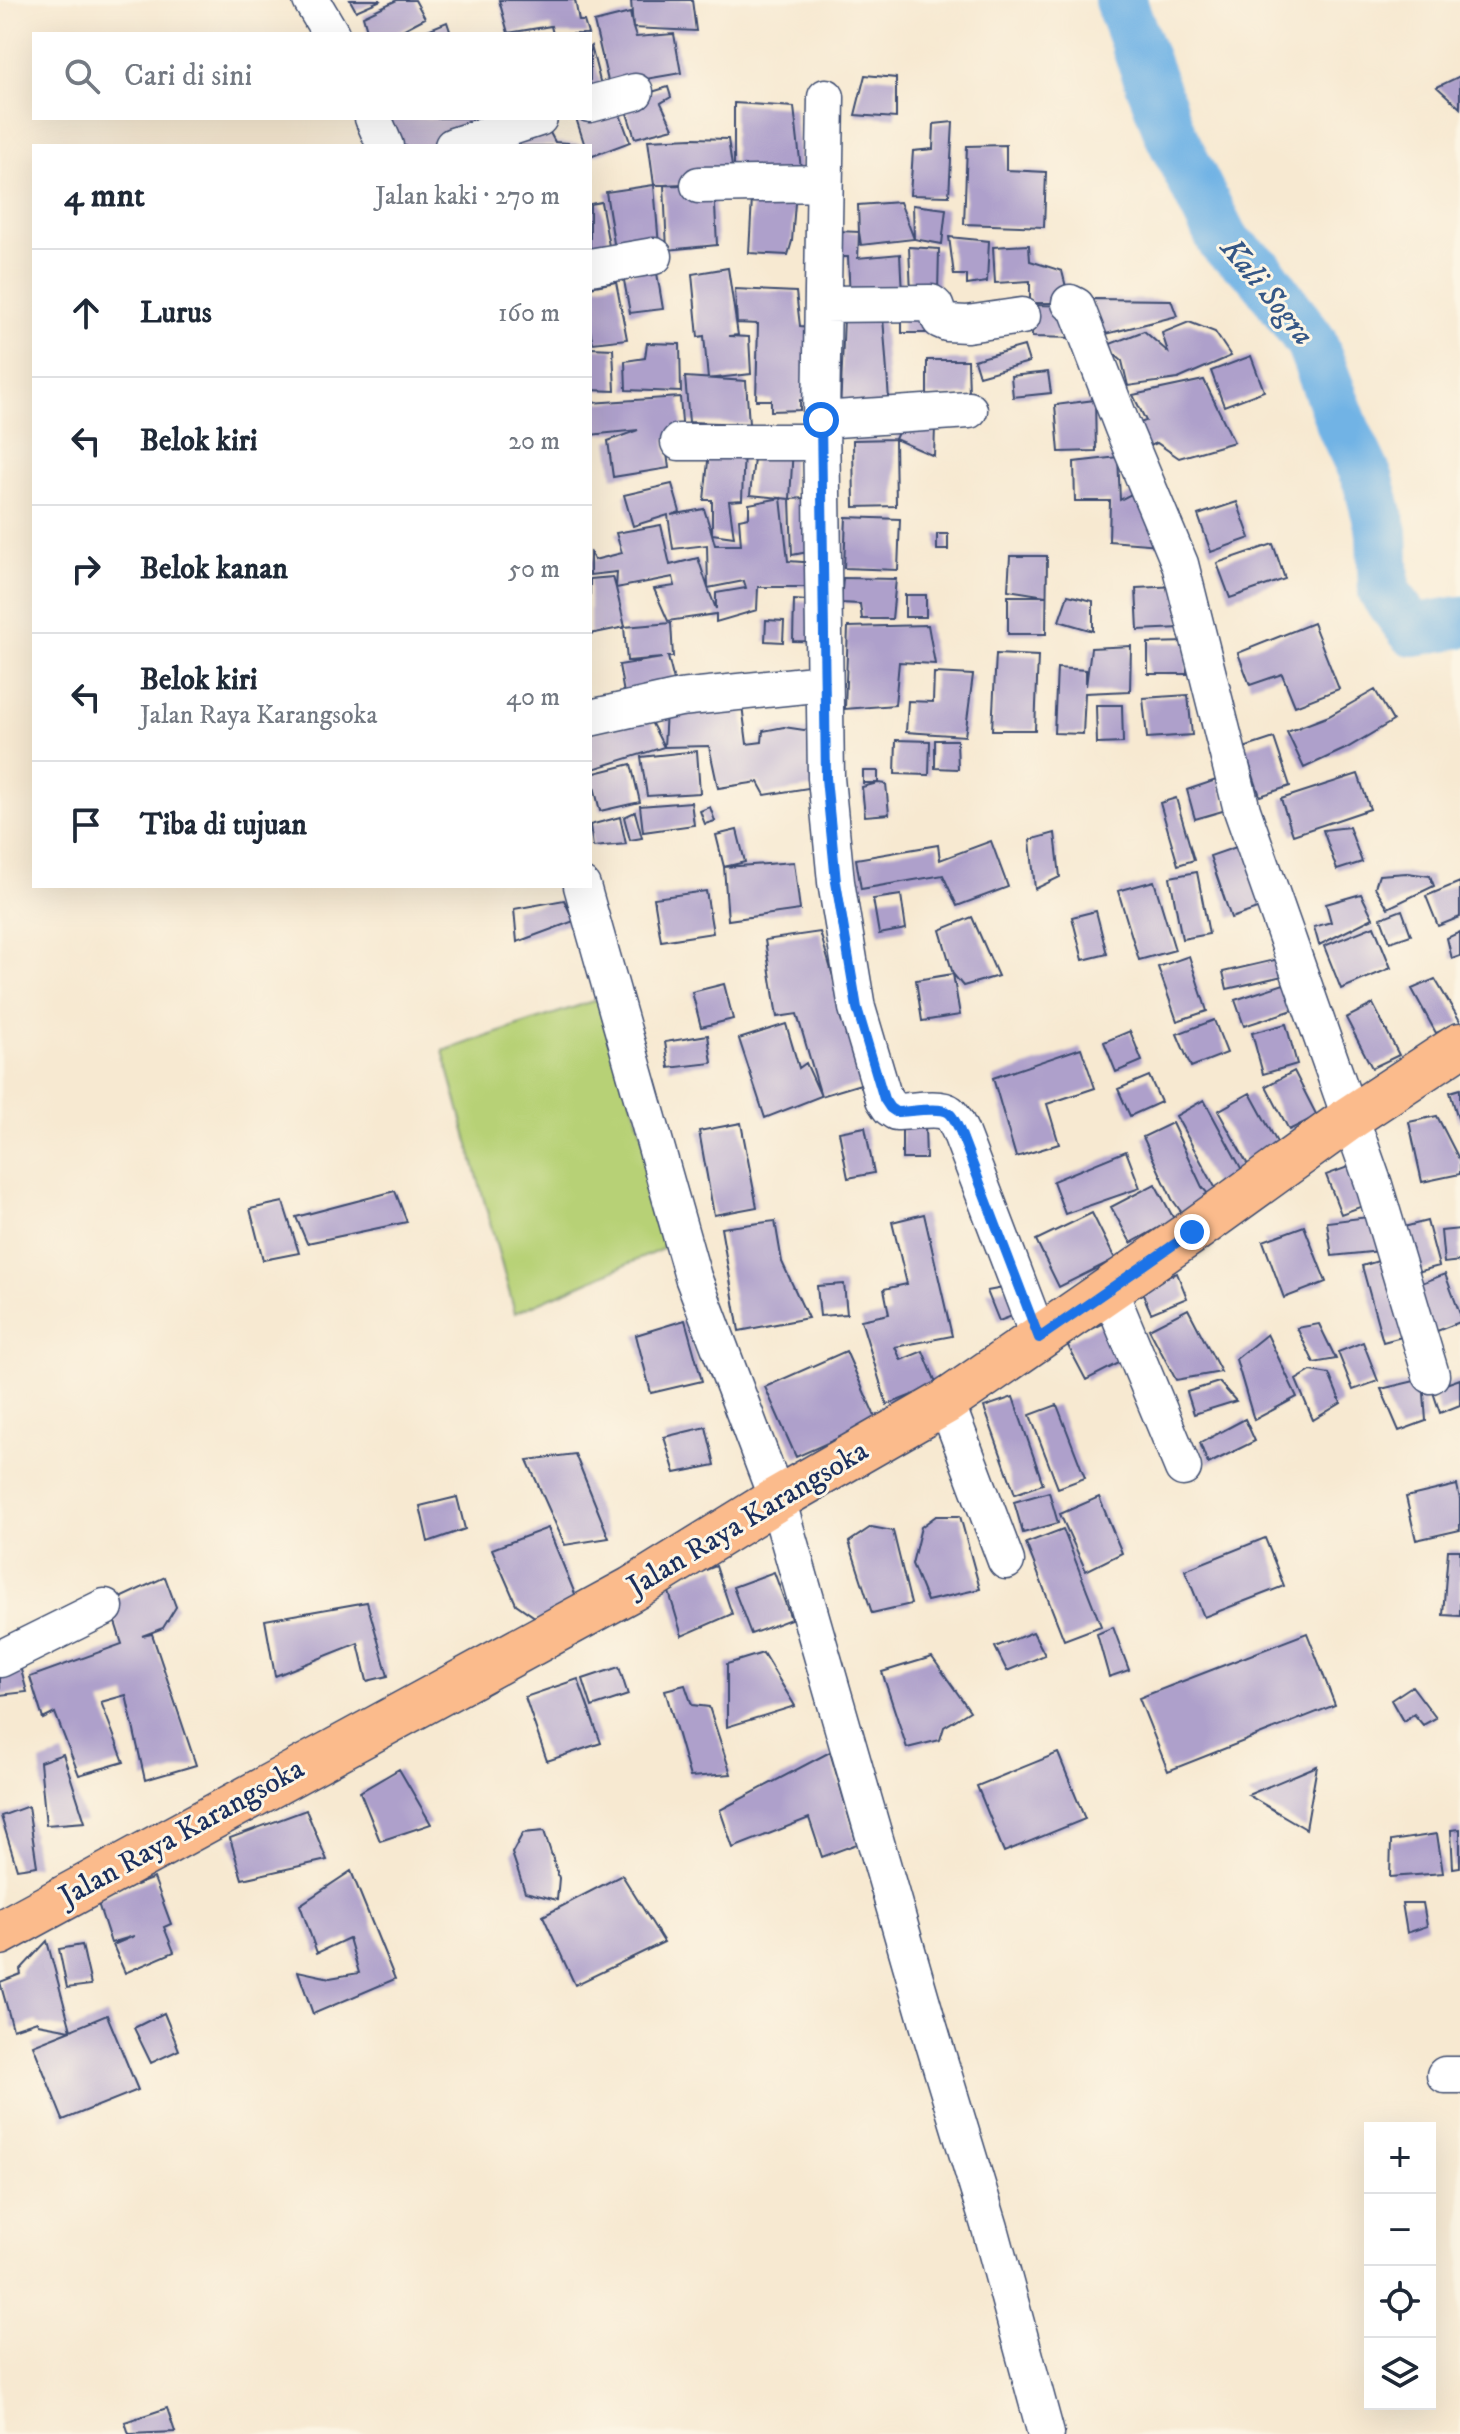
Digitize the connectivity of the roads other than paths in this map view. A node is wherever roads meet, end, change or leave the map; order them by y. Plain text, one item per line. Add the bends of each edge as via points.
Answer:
1 (311, 0) edge
2 (330, 32) edge
3 (635, 92) dead end
4 (826, 97) dead end
5 (592, 103) edge
6 (374, 120) edge
7 (533, 120) edge
8 (384, 144) edge
9 (459, 144) edge
10 (824, 183) junction
11 (699, 185) dead end
12 (654, 256) dead end
13 (592, 267) edge
14 (1070, 303) dead end
15 (823, 304) junction
16 (1022, 316) dead end
17 (969, 410) dead end
18 (821, 431) junction
19 (679, 442) dead end
20 (824, 683) junction
21 (592, 718) edge
22 (583, 888) edge
23 (1460, 1045) edge
24 (1351, 1117) junction
25 (1109, 1290) junction
26 (1039, 1338) junction
27 (1431, 1375) dead end
28 (946, 1402) junction
29 (1183, 1468) dead end
30 (777, 1499) junction
31 (1006, 1561) dead end
32 (105, 1607) dead end
33 (0, 1659) edge
34 (0, 1933) edge
35 (1046, 2434) edge

1 - 2 street
3 - 5 street
4 - 10 street
6 - 8 street
7 - 9 street
10 - 11 street
10 - 15 street
12 - 13 street
14 - 24 street via 1076,306 1180,564 1242,810
15 - 16 street via 931,303 940,320 953,324
15 - 18 street
17 - 18 street
18 - 19 street
18 - 20 street
20 - 21 street via 680,698
20 - 26 street via 836,882 857,1008 884,1099 896,1112 939,1109 952,1117
22 - 30 street via 693,1277
23 - 24 main road, Jalan Raya Karangsoka
24 - 25 main road, Jalan Raya Karangsoka
24 - 27 street
25 - 26 main road, Jalan Raya Karangsoka
25 - 29 street
26 - 28 main road, Jalan Raya Karangsoka
28 - 30 main road, Jalan Raya Karangsoka
28 - 31 street
30 - 34 main road, Jalan Raya Karangsoka via 632,1589
30 - 35 street
32 - 33 street

